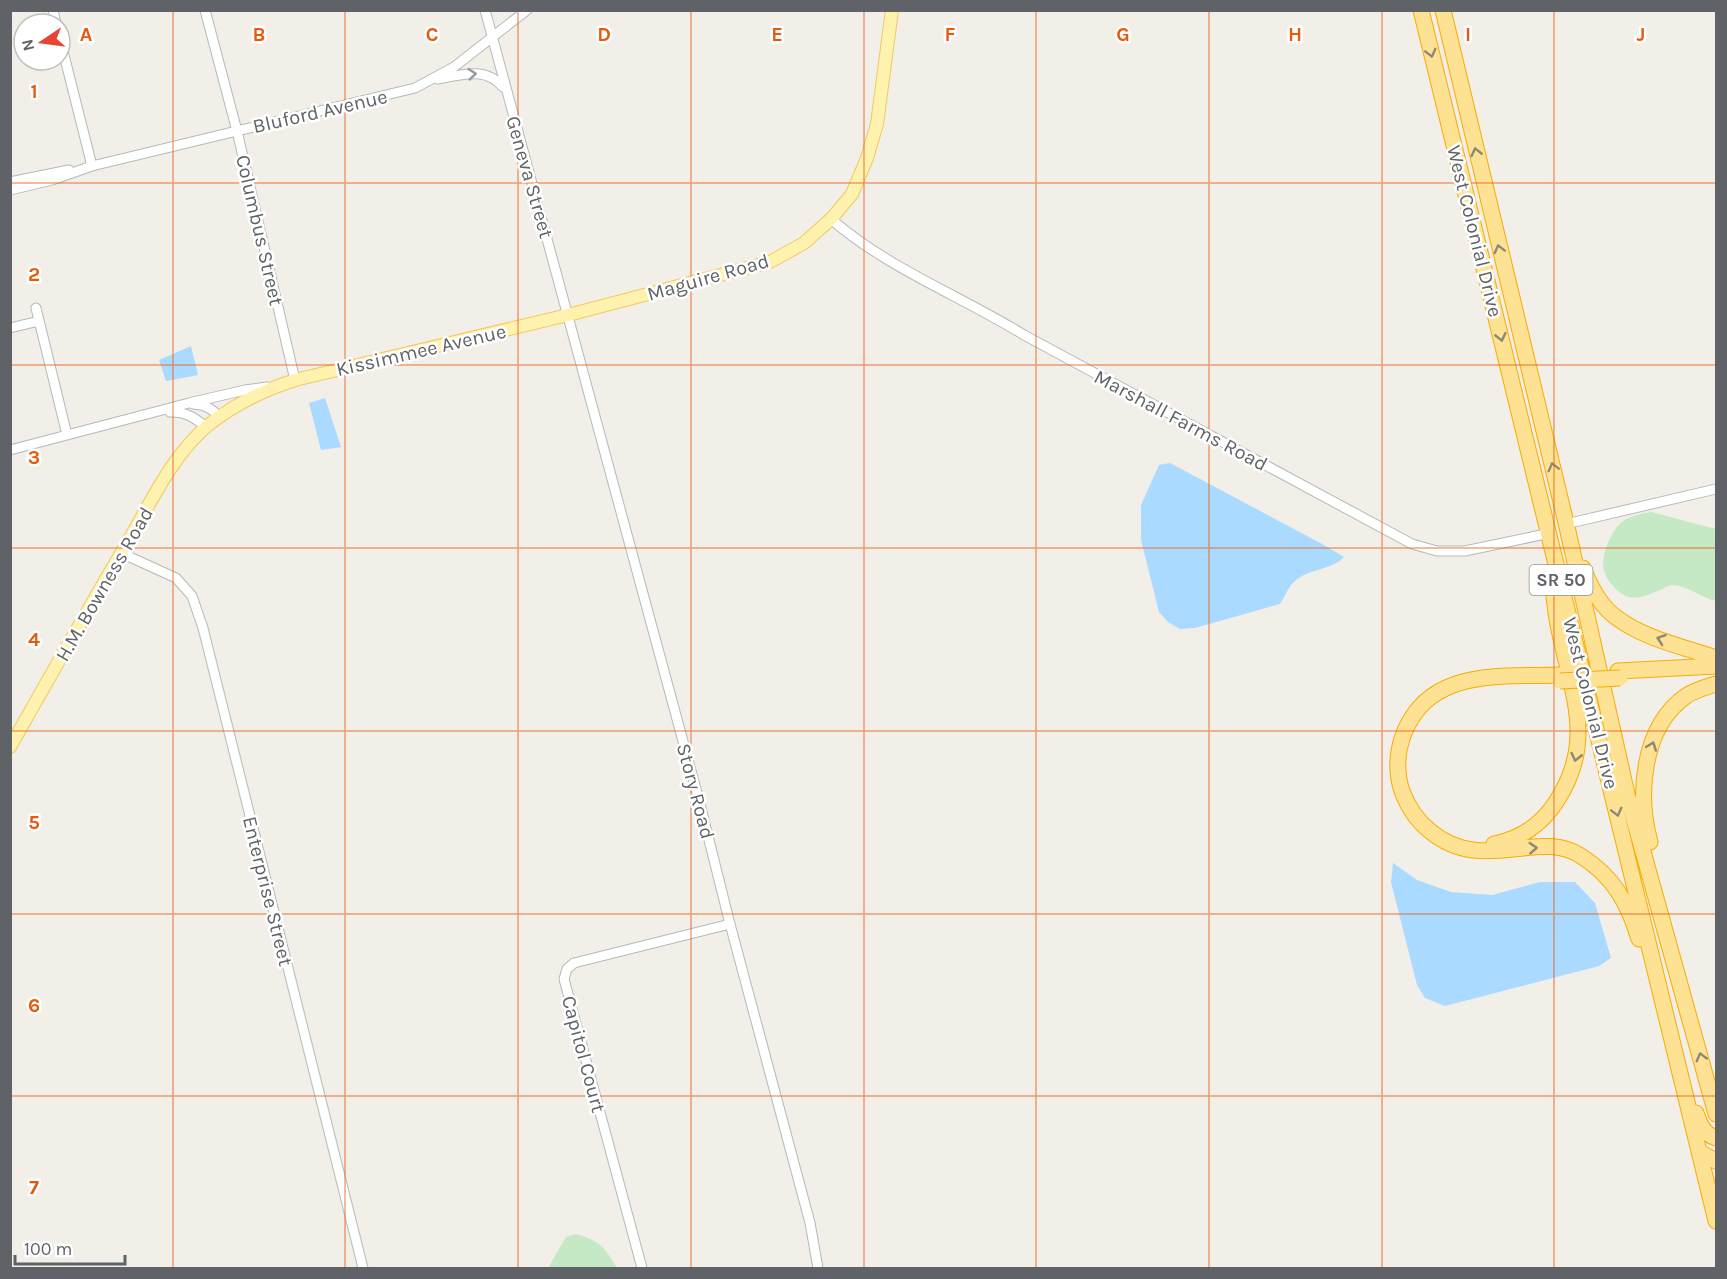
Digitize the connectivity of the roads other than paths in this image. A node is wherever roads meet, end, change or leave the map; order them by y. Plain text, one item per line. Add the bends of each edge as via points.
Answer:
1 (205, 10) edge
2 (485, 10) edge
3 (527, 10) edge
4 (892, 10) edge
5 (1421, 10) edge
6 (1443, 10) edge
7 (492, 39) junction
8 (68, 72) edge
9 (433, 80) junction
10 (505, 89) junction
11 (1462, 91) junction
12 (1442, 96) junction
13 (237, 131) junction
14 (92, 166) junction
15 (10, 182) edge
16 (10, 190) edge
17 (831, 219) junction
18 (36, 308) dead end
19 (568, 315) junction
20 (39, 321) junction
21 (10, 328) edge
22 (295, 380) junction
23 (275, 386) junction
24 (189, 404) junction
25 (162, 412) junction
26 (219, 417) junction
27 (206, 427) junction
28 (67, 435) junction
29 (10, 450) edge
30 (1716, 489) edge
31 (1567, 526) junction
32 (1550, 533) junction
33 (121, 552) junction
34 (1716, 658) edge
35 (1716, 666) edge
36 (1716, 673) edge
37 (1619, 674) junction
38 (1559, 678) junction
39 (1716, 684) edge
40 (10, 747) edge
41 (730, 924) junction
42 (1688, 1008) junction
43 (1678, 1064) junction
44 (1716, 1113) edge
45 (1716, 1138) edge
46 (1699, 1152) junction
47 (1716, 1161) edge
48 (1716, 1221) edge
49 (363, 1269) edge
50 (642, 1269) edge
51 (818, 1269) edge

1 - 13 street, Columbus Street
2 - 7 street, Geneva Street
3 - 7 street, Bluford Avenue
4 - 17 main road, Maguire Road via 877,124 852,194
5 -> 12 highway, West Colonial Drive / SR 50
6 - 11 highway, West Colonial Drive / SR 50
7 - 9 street, Bluford Avenue
7 - 10 street, Geneva Street
8 - 14 street
9 -> 10 street via 485,74
9 - 13 street, Bluford Avenue via 415,88
10 - 19 street, Geneva Street
11 - 12 highway
31 -> 11 highway, West Colonial Drive / SR 50
12 -> 32 highway, West Colonial Drive / SR 50
13 - 14 street, Bluford Avenue
13 - 22 street, Columbus Street
14 - 15 street, Bluford Avenue
14 - 16 street, Bluford Avenue
17 - 19 main road, Maguire Road via 804,243 770,262
17 - 32 street, Marshall Farms Road via 878,254 1412,544 1437,551 1465,551
18 - 20 street
19 - 22 main road, Kissimmee Avenue
19 - 41 street, Story Road
20 - 21 street
20 - 28 street
22 - 23 main road, Kissimmee Avenue
23 - 24 street, Kissimmee Avenue
23 - 26 main road, Kissimmee Avenue
24 - 25 street, Kissimmee Avenue
24 - 26 street via 213,409
25 - 27 street, Kissimmee Avenue via 179,411
25 - 28 street, Kissimmee Avenue
26 - 27 main road, Kissimmee Avenue
27 - 33 main road, H.M. Bowness Road via 162,482
28 - 29 street, Kissimmee Avenue
30 - 31 street
34 -> 31 highway via 1646,633 1610,612 1590,584
31 - 42 highway, West Colonial Drive / SR 50 via 1627,794
32 -> 38 highway via 1555,607 1580,728 1570,777 1547,815 1508,841 1472,844 1450,837 1430,824 1411,796 1405,771 1407,743 1424,713 1447,694 1468,687
32 -> 43 highway, West Colonial Drive / SR 50
33 - 40 main road, H.M. Bowness Road
33 - 49 street, Enterprise Street via 176,578 192,596 203,628
35 - 37 highway
36 - 37 highway
37 - 38 highway
38 -> 43 highway via 1467,680 1428,699 1406,727 1399,750 1401,787 1408,806 1422,825 1455,847 1484,852 1566,849 1593,863 1613,881 1638,934
42 -> 39 highway via 1681,953 1648,838 1644,784 1651,747 1665,718 1687,695
41 - 50 street, Capitol Court via 574,963 564,979
41 - 51 street, Story Road via 810,1222
44 -> 42 highway, West Colonial Drive / SR 50
43 - 45 highway via 1700,1126
43 - 46 highway, West Colonial Drive / SR 50
46 - 47 highway
46 - 48 highway, West Colonial Drive / SR 50

